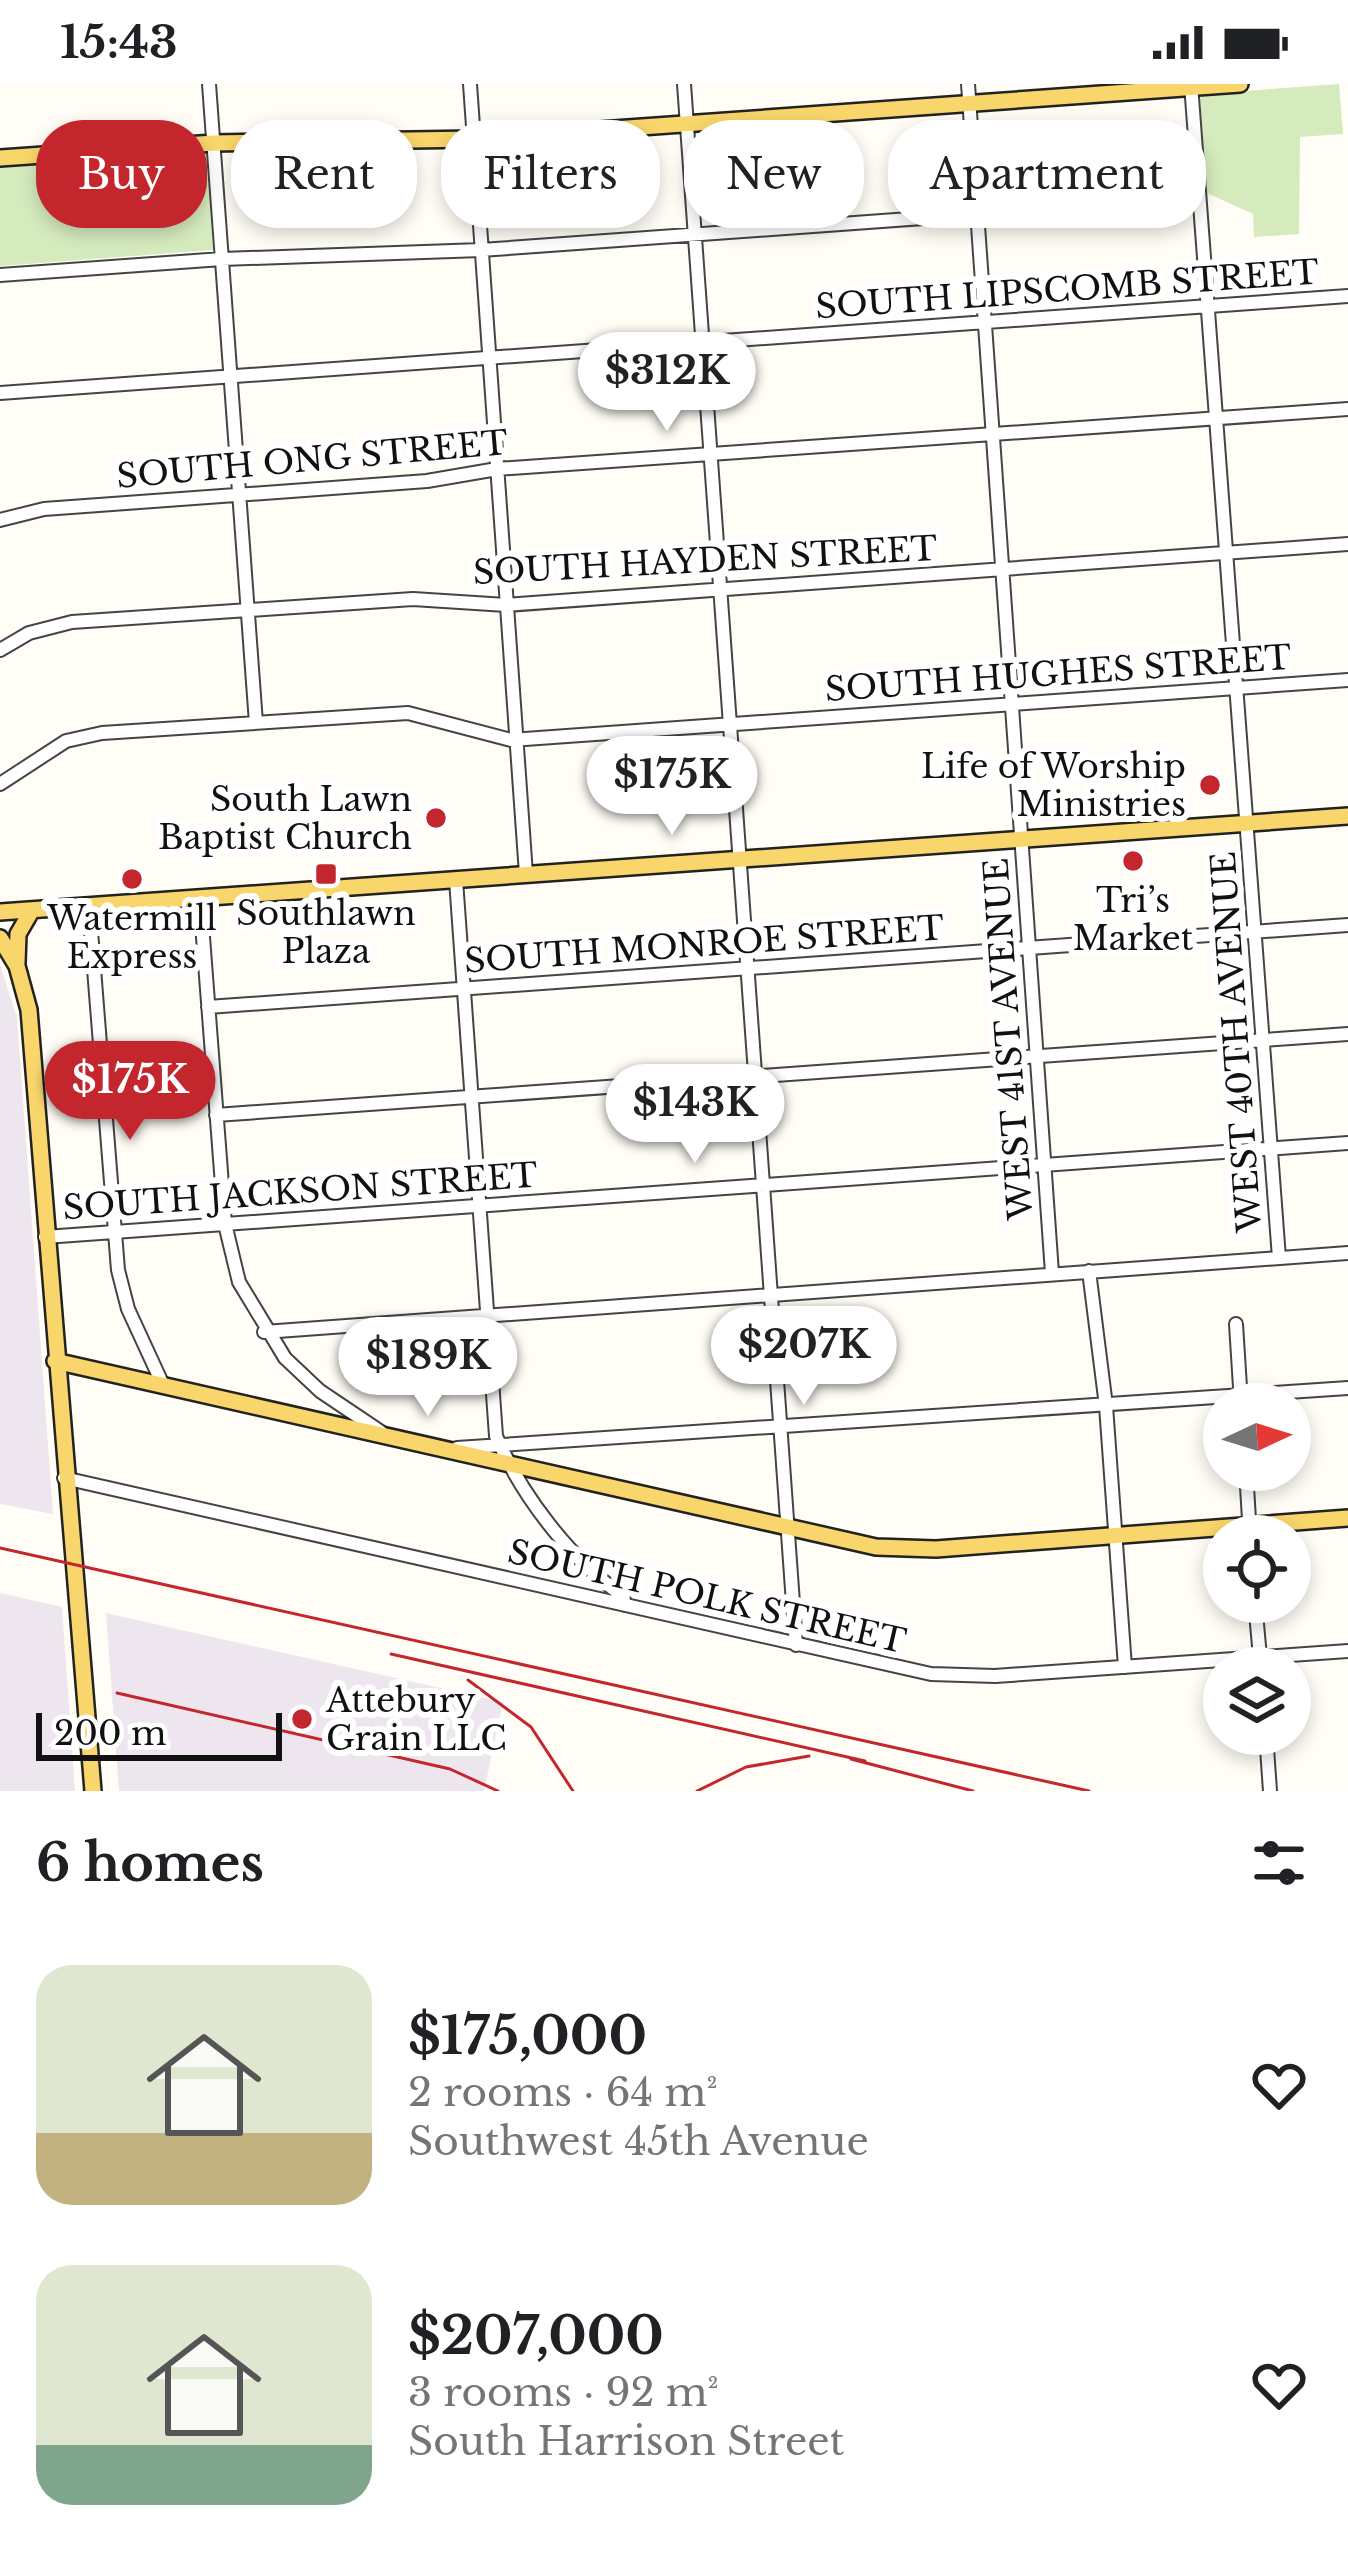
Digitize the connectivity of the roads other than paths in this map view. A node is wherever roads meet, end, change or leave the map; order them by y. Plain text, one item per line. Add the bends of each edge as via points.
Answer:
1 (209, 84) edge
2 (470, 84) edge
3 (683, 84) edge
4 (968, 84) edge
5 (1240, 84) edge
6 (1191, 86) edge
7 (969, 105) junction
8 (473, 120) edge
9 (686, 120) edge
10 (746, 120) edge
11 (970, 120) edge
12 (1193, 120) edge
13 (441, 140) edge
14 (214, 142) junction
15 (0, 158) edge
16 (888, 220) edge
17 (480, 228) edge
18 (695, 228) edge
19 (978, 228) edge
20 (1201, 228) edge
21 (695, 234) junction
22 (481, 250) junction
23 (222, 259) junction
24 (0, 275) edge
25 (1348, 296) edge
26 (1207, 306) junction
27 (985, 322) junction
28 (703, 342) junction
29 (488, 357) junction
30 (231, 376) junction
31 (0, 393) edge
32 (1348, 409) edge
33 (1215, 418) junction
34 (993, 435) junction
35 (710, 455) junction
36 (497, 469) junction
37 (240, 494) junction
38 (0, 520) edge
39 (1348, 544) edge
40 (1225, 553) junction
41 (1003, 568) junction
42 (720, 591) junction
43 (506, 604) junction
44 (248, 610) junction
45 (0, 650) edge
46 (1348, 680) edge
47 (1234, 688) junction
48 (1013, 704) junction
49 (256, 722) junction
50 (730, 723) junction
51 (516, 739) junction
52 (0, 784) edge
53 (1348, 816) edge
54 (1246, 822) junction
55 (1022, 838) junction
56 (739, 859) junction
57 (526, 874) junction
58 (456, 880) junction
59 (200, 898) junction
60 (89, 906) junction
61 (32, 910) junction
62 (0, 912) edge
63 (1348, 925) edge
64 (1256, 932) junction
65 (0, 938) edge
66 (1029, 948) junction
67 (17, 966) junction
68 (747, 968) junction
69 (464, 988) junction
70 (208, 1007) junction
71 (1348, 1034) edge
72 (1263, 1040) junction
73 (1037, 1055) junction
74 (756, 1077) junction
75 (472, 1097) junction
76 (216, 1115) junction
77 (1348, 1143) edge
78 (1271, 1148) junction
79 (1044, 1165) junction
80 (763, 1185) junction
81 (480, 1205) junction
82 (225, 1224) junction
83 (112, 1232) junction
84 (45, 1237) junction
85 (1348, 1252) edge
86 (1279, 1258) junction
87 (1089, 1270) junction
88 (1052, 1273) junction
89 (771, 1293) junction
90 (487, 1315) junction
91 (1236, 1324) dead end
92 (264, 1332) junction
93 (55, 1360) junction
94 (1240, 1383) edge
95 (163, 1385) junction
96 (1348, 1388) edge
97 (1311, 1392) edge
98 (1203, 1402) edge
99 (1106, 1406) junction
100 (781, 1424) junction
101 (387, 1436) junction
102 (500, 1445) junction
103 (447, 1449) junction
104 (507, 1462) junction
105 (64, 1478) junction
106 (1348, 1518) edge
107 (1311, 1523) edge
108 (788, 1528) junction
109 (1203, 1533) edge
110 (1116, 1536) junction
111 (625, 1605) junction
112 (796, 1645) junction
113 (1348, 1651) edge
114 (1311, 1656) edge
115 (1203, 1664) edge
116 (1125, 1667) junction
117 (1267, 1755) edge
118 (93, 1791) edge
119 (1270, 1791) edge

1 - 14 street
2 - 8 street
3 - 9 street
4 - 7 street, WEST 41ST AVENUE
5 - 6 main road
6 - 7 main road
6 - 12 street, WEST 40TH AVENUE
7 - 10 main road
7 - 11 street, WEST 41ST AVENUE
13 - 14 main road
14 - 15 main road
14 - 23 street
16 - 21 street
17 - 22 street
18 - 21 street
19 - 27 street, WEST 41ST AVENUE
20 - 26 street, WEST 40TH AVENUE
21 - 22 street
21 - 28 street
22 - 23 street
22 - 29 street
23 - 24 street
23 - 30 street
25 - 26 street, SOUTH LIPSCOMB STREET
26 - 27 street, SOUTH LIPSCOMB STREET
26 - 33 street, WEST 40TH AVENUE
27 - 28 street, SOUTH LIPSCOMB STREET
27 - 34 street, WEST 41ST AVENUE
28 - 29 street, SOUTH LIPSCOMB STREET
28 - 35 street
29 - 30 street, SOUTH LIPSCOMB STREET
29 - 36 street
30 - 31 street, SOUTH LIPSCOMB STREET
30 - 37 street
32 - 33 street, SOUTH ONG STREET
33 - 34 street, SOUTH ONG STREET
33 - 40 street, WEST 40TH AVENUE
34 - 35 street, SOUTH ONG STREET
34 - 41 street, WEST 41ST AVENUE
35 - 36 street, SOUTH ONG STREET
35 - 42 street
36 - 37 street, SOUTH ONG STREET
36 - 43 street
37 - 38 street, SOUTH ONG STREET via 44,508
37 - 44 street
39 - 40 street, SOUTH HAYDEN STREET
40 - 41 street, SOUTH HAYDEN STREET
40 - 47 street, WEST 40TH AVENUE
41 - 42 street, SOUTH HAYDEN STREET
41 - 48 street, WEST 41ST AVENUE
42 - 43 street, SOUTH HAYDEN STREET
42 - 50 street
43 - 44 street, SOUTH HAYDEN STREET via 413,599
43 - 51 street
44 - 45 street, SOUTH HAYDEN STREET via 72,622
44 - 49 street
46 - 47 street, SOUTH HUGHES STREET
47 - 48 street, SOUTH HUGHES STREET
47 - 54 street, WEST 40TH AVENUE
48 - 50 street, SOUTH HUGHES STREET
48 - 55 street, WEST 41ST AVENUE
49 - 51 street, SOUTH HUGHES STREET via 408,713
49 - 52 street, SOUTH HUGHES STREET via 76,737
50 - 51 street, SOUTH HUGHES STREET
50 - 56 street
51 - 57 street
53 - 54 main road
54 - 55 main road
54 - 64 street, WEST 40TH AVENUE
55 - 56 main road
55 - 66 street, WEST 41ST AVENUE
56 - 57 main road
56 - 68 street
57 - 58 main road
58 - 59 main road
58 - 69 street
59 - 60 main road
59 - 70 street
60 - 61 main road
60 - 83 street
61 - 62 main road
61 - 67 main road via 18,934
63 - 64 street, SOUTH MONROE STREET
64 - 66 street, SOUTH MONROE STREET
64 - 72 street, WEST 40TH AVENUE
65 - 67 main road
66 - 68 street, SOUTH MONROE STREET
66 - 73 street, WEST 41ST AVENUE
67 - 84 main road via 29,1010
68 - 69 street, SOUTH MONROE STREET
68 - 74 street
69 - 70 street, SOUTH MONROE STREET
69 - 75 street
70 - 76 street
71 - 72 street
72 - 73 street
72 - 78 street, WEST 40TH AVENUE
73 - 74 street
73 - 79 street, WEST 41ST AVENUE
74 - 75 street
74 - 80 street
75 - 76 street
75 - 81 street
76 - 82 street
77 - 78 street, SOUTH JACKSON STREET
78 - 79 street, SOUTH JACKSON STREET
78 - 86 street, WEST 40TH AVENUE
79 - 80 street, SOUTH JACKSON STREET
79 - 88 street, WEST 41ST AVENUE
80 - 81 street, SOUTH JACKSON STREET
80 - 89 street
81 - 82 street, SOUTH JACKSON STREET
81 - 90 street
82 - 83 street, SOUTH JACKSON STREET
82 - 92 street via 239,1282
83 - 84 street, SOUTH JACKSON STREET
83 - 95 street via 128,1309
84 - 93 main road
85 - 86 street
86 - 87 street
87 - 88 street
87 - 99 street
88 - 89 street
89 - 90 street
89 - 100 street
90 - 92 street
90 - 102 street
91 - 94 street
92 - 101 street via 310,1383
93 - 95 main road
93 - 105 main road
95 - 101 main road
96 - 97 street
98 - 99 street
99 - 100 street
99 - 110 street
100 - 102 street
100 - 108 street
101 - 103 main road
102 - 103 street
102 - 104 street
103 - 104 main road
104 - 108 main road
104 - 111 street via 575,1554
105 - 111 street, SOUTH POLK STREET
105 - 118 main road
106 - 107 main road
108 - 110 main road via 901,1550
108 - 112 street
109 - 110 main road
110 - 116 street
111 - 112 street, SOUTH POLK STREET
112 - 116 street, SOUTH POLK STREET via 958,1677
113 - 114 street, SOUTH POLK STREET
115 - 116 street, SOUTH POLK STREET
117 - 119 street

